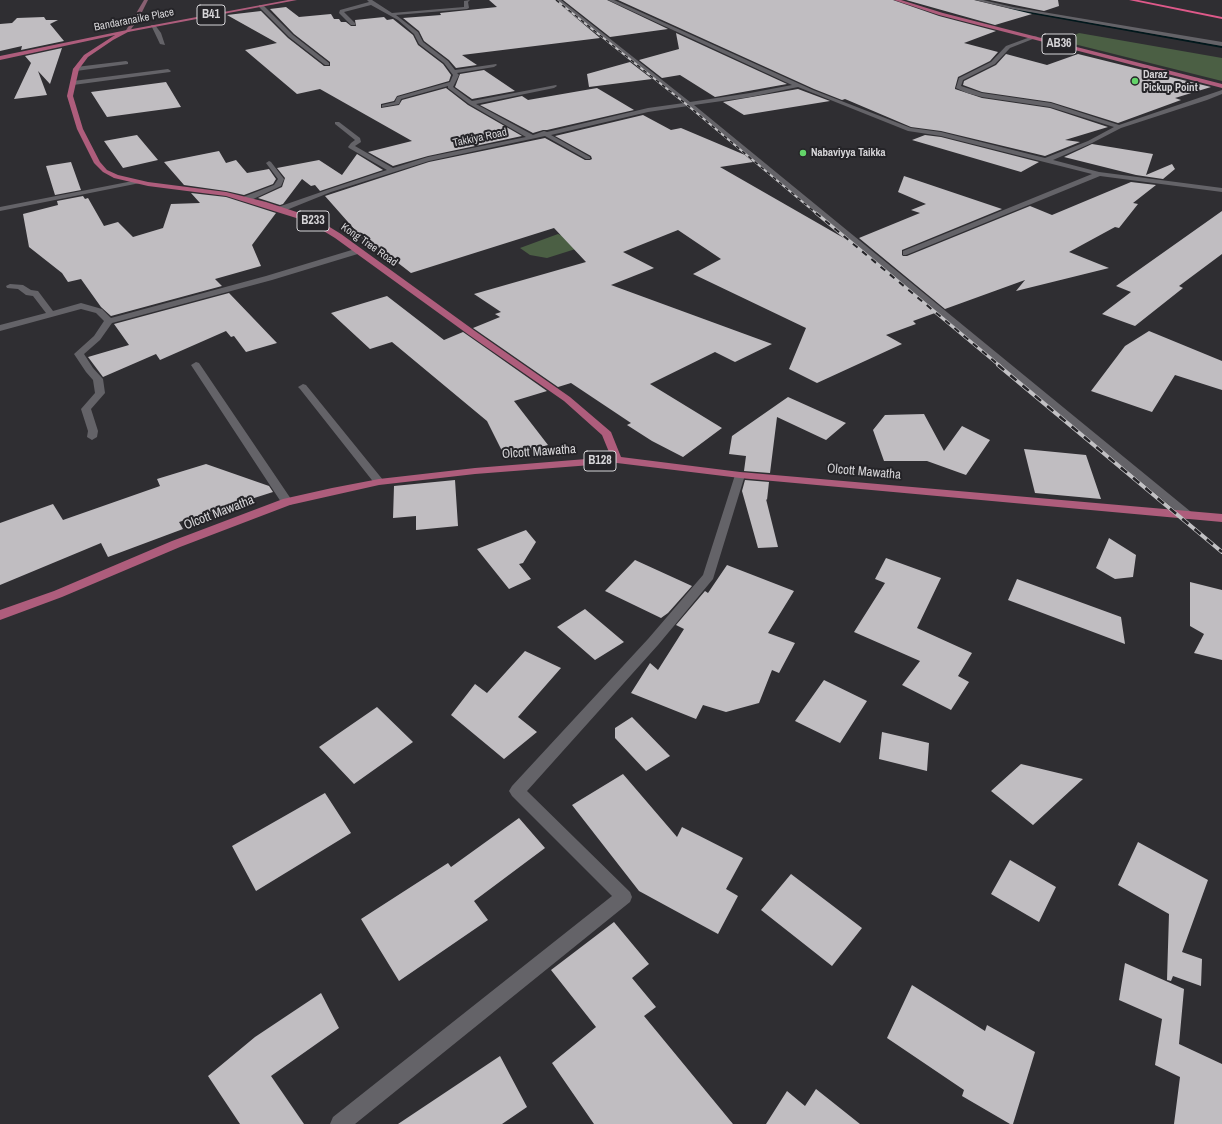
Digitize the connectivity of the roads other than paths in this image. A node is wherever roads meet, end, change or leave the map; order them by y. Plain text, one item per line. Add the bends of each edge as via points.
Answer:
1 (146, 0) edge
2 (295, 0) edge
3 (468, 0) edge
4 (558, 0) edge
5 (610, 0) edge
6 (896, 0) edge
7 (977, 0) edge
8 (1131, 0) edge
9 (371, 2) edge
10 (261, 6) junction
11 (391, 14) junction
12 (1222, 18) edge
13 (353, 24) dead end
14 (153, 26) junction
15 (127, 31) junction
16 (1035, 37) junction
17 (163, 44) dead end
18 (1222, 44) edge
19 (0, 58) edge
20 (126, 63) dead end
21 (327, 64) dead end
22 (494, 65) dead end
23 (76, 69) junction
24 (168, 70) dead end
25 (453, 72) junction
26 (451, 82) junction
27 (72, 83) junction
28 (799, 85) junction
29 (554, 86) dead end
30 (1222, 86) edge
31 (1222, 92) edge
32 (471, 103) junction
33 (689, 104) junction
34 (384, 106) dead end
35 (338, 123) dead end
36 (1119, 127) junction
37 (544, 134) junction
38 (531, 137) junction
39 (588, 158) dead end
40 (1045, 161) junction
41 (269, 163) dead end
42 (392, 170) junction
43 (1098, 174) junction
44 (138, 182) junction
45 (1222, 190) edge
46 (246, 199) junction
47 (0, 209) edge
48 (280, 209) junction
49 (358, 251) junction
50 (906, 253) dead end
51 (10, 286) dead end
52 (51, 314) junction
53 (109, 321) junction
54 (0, 328) edge
55 (196, 365) dead end
56 (303, 387) dead end
57 (92, 437) dead end
58 (617, 460) junction
59 (740, 475) junction
60 (379, 482) junction
61 (287, 502) junction
62 (1190, 516) junction
63 (1222, 518) edge
64 (0, 615) edge
65 (340, 1124) edge

1 - 15 main road
2 - 10 main road, Bandaranaike Place / B41
3 - 11 street via 467,8
4 - 33 street
5 - 28 street
6 - 16 main road, AB36
7 - 18 street
8 - 12 highway
9 - 11 street
9 - 13 street via 342,11 341,13
10 - 14 main road, Bandaranaike Place / B41
10 - 21 street via 286,32
11 - 25 street via 416,33 421,43 446,62
14 - 15 main road, Bandaranaike Place / B41
14 - 17 street
15 - 19 main road, Bandaranaike Place / B41
15 - 23 main road, Kong Tree Road / B233 via 86,56
16 - 30 main road, AB36
16 - 36 street via 1008,47 993,63 960,79 958,87 982,95 1051,104
20 - 23 street
22 - 25 street
23 - 27 main road, Kong Tree Road / B233
24 - 27 street
25 - 26 street via 456,75
26 - 32 street via 450,87
26 - 34 street via 399,98 397,103
27 - 44 main road, Kong Tree Road / B233 via 70,96 73,108 97,163 116,177
28 - 33 street, Takkiya Road
28 - 40 street via 910,130 941,134
29 - 32 street
31 - 36 street
32 - 38 street
33 - 37 street, Takkiya Road via 648,110
33 - 62 street
35 - 42 street via 358,139 351,147
36 - 40 street
37 - 38 street, Takkiya Road
37 - 39 street
38 - 42 street, Takkiya Road via 428,159
40 - 43 street
41 - 46 street via 281,179 277,186
42 - 48 street, Takkiya Road
43 - 45 street
43 - 50 street
44 - 46 main road, Kong Tree Road / B233
44 - 47 street
46 - 48 main road, Kong Tree Road / B233
48 - 49 main road, Kong Tree Road / B233 via 312,220
49 - 53 street
49 - 58 main road, Kong Tree Road / B233 via 567,399 607,434
51 - 52 street via 35,293
52 - 53 street via 81,306 99,310
52 - 54 street
53 - 57 street via 97,338 79,354 98,379 100,393 86,409 93,431
55 - 61 street
56 - 60 street
58 - 59 main road, Olcott Mawatha / B128
58 - 60 main road, Olcott Mawatha / B128 via 475,471
59 - 62 main road, Olcott Mawatha / B128
59 - 65 street via 709,576 653,642 516,791 624,897
60 - 61 main road, Olcott Mawatha / B128
61 - 64 main road, Olcott Mawatha / B128
62 - 63 main road, Olcott Mawatha / B128

